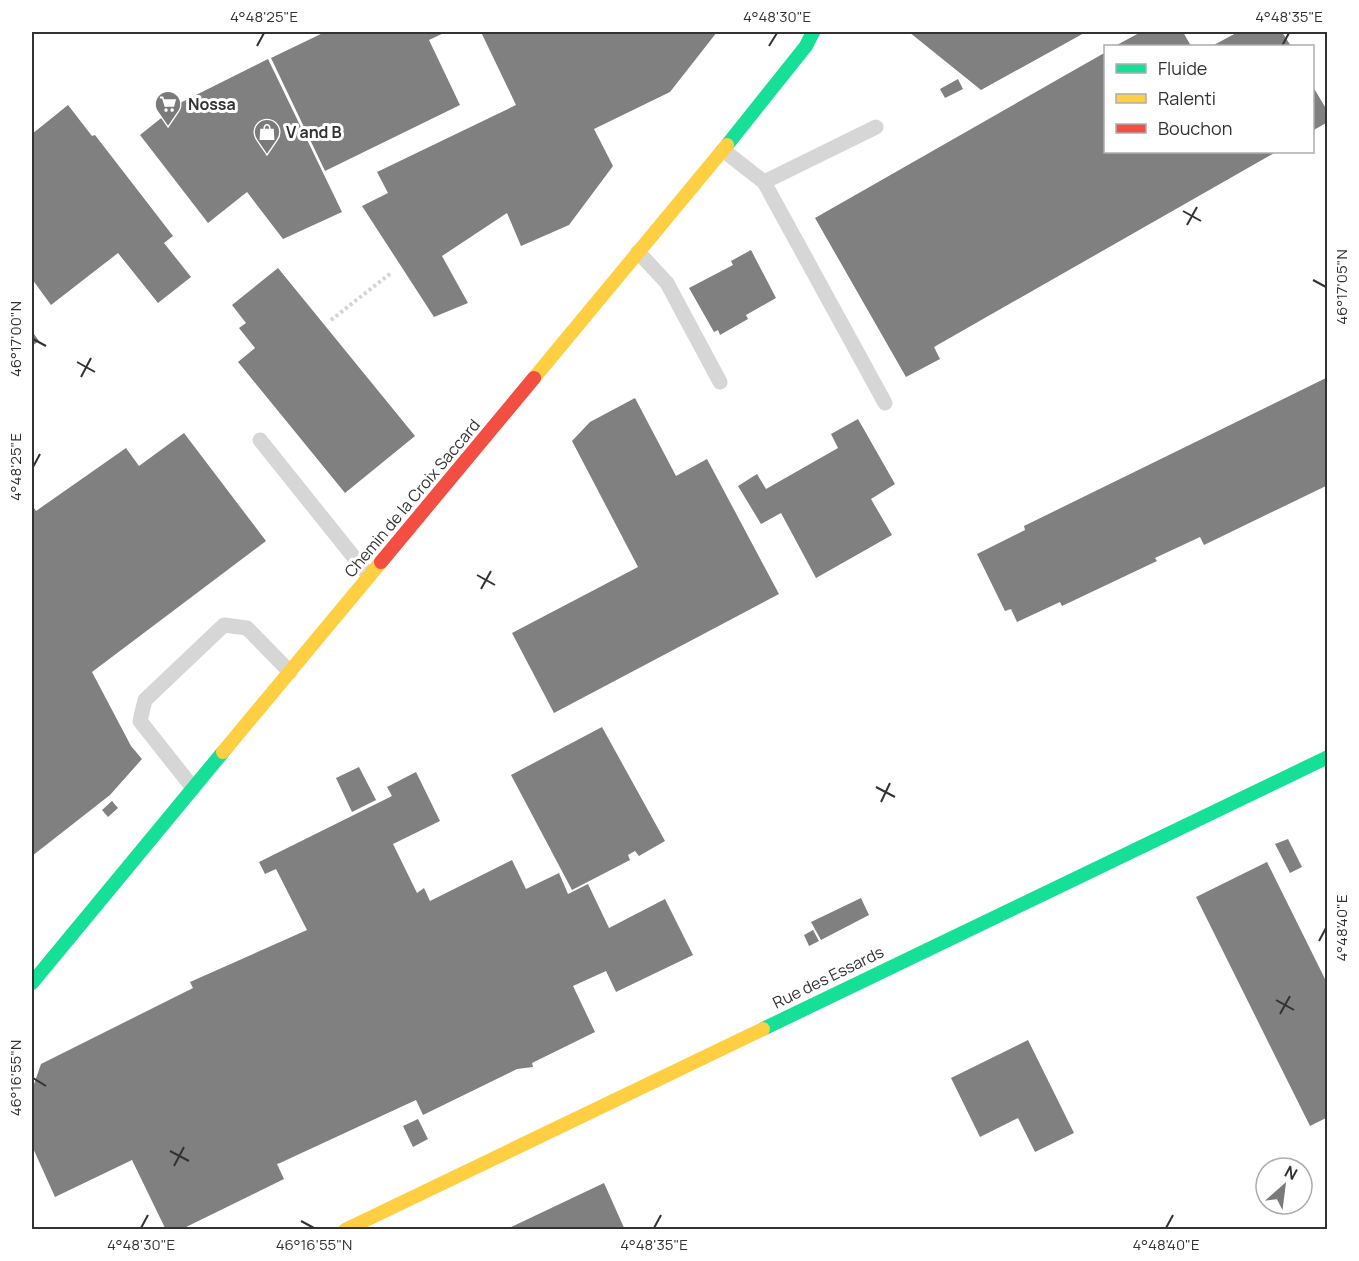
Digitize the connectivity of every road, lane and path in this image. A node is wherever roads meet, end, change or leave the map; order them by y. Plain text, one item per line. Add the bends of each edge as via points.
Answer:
1 (813, 32) edge
2 (876, 127) dead end
3 (723, 150) junction
4 (764, 182) junction
5 (638, 252) junction
6 (391, 273) dead end
7 (331, 320) dead end
8 (720, 382) dead end
9 (885, 403) dead end
10 (260, 440) dead end
11 (369, 576) junction
12 (290, 672) junction
13 (1328, 757) edge
14 (193, 788) junction
15 (32, 983) edge
16 (345, 1230) edge

1 - 3 street, Chemin de la Croix Saccard
2 - 4 lane
3 - 4 lane
3 - 5 street, Chemin de la Croix Saccard
4 - 9 lane
5 - 8 lane via 667,283
5 - 11 street, Chemin de la Croix Saccard
6 - 7 path
10 - 11 lane
11 - 12 street, Chemin de la Croix Saccard
12 - 14 street, Chemin de la Croix Saccard
12 - 14 lane via 247,628 224,625 145,700 140,722
13 - 16 street, Rue des Essards
14 - 15 street, Chemin de la Croix Saccard

